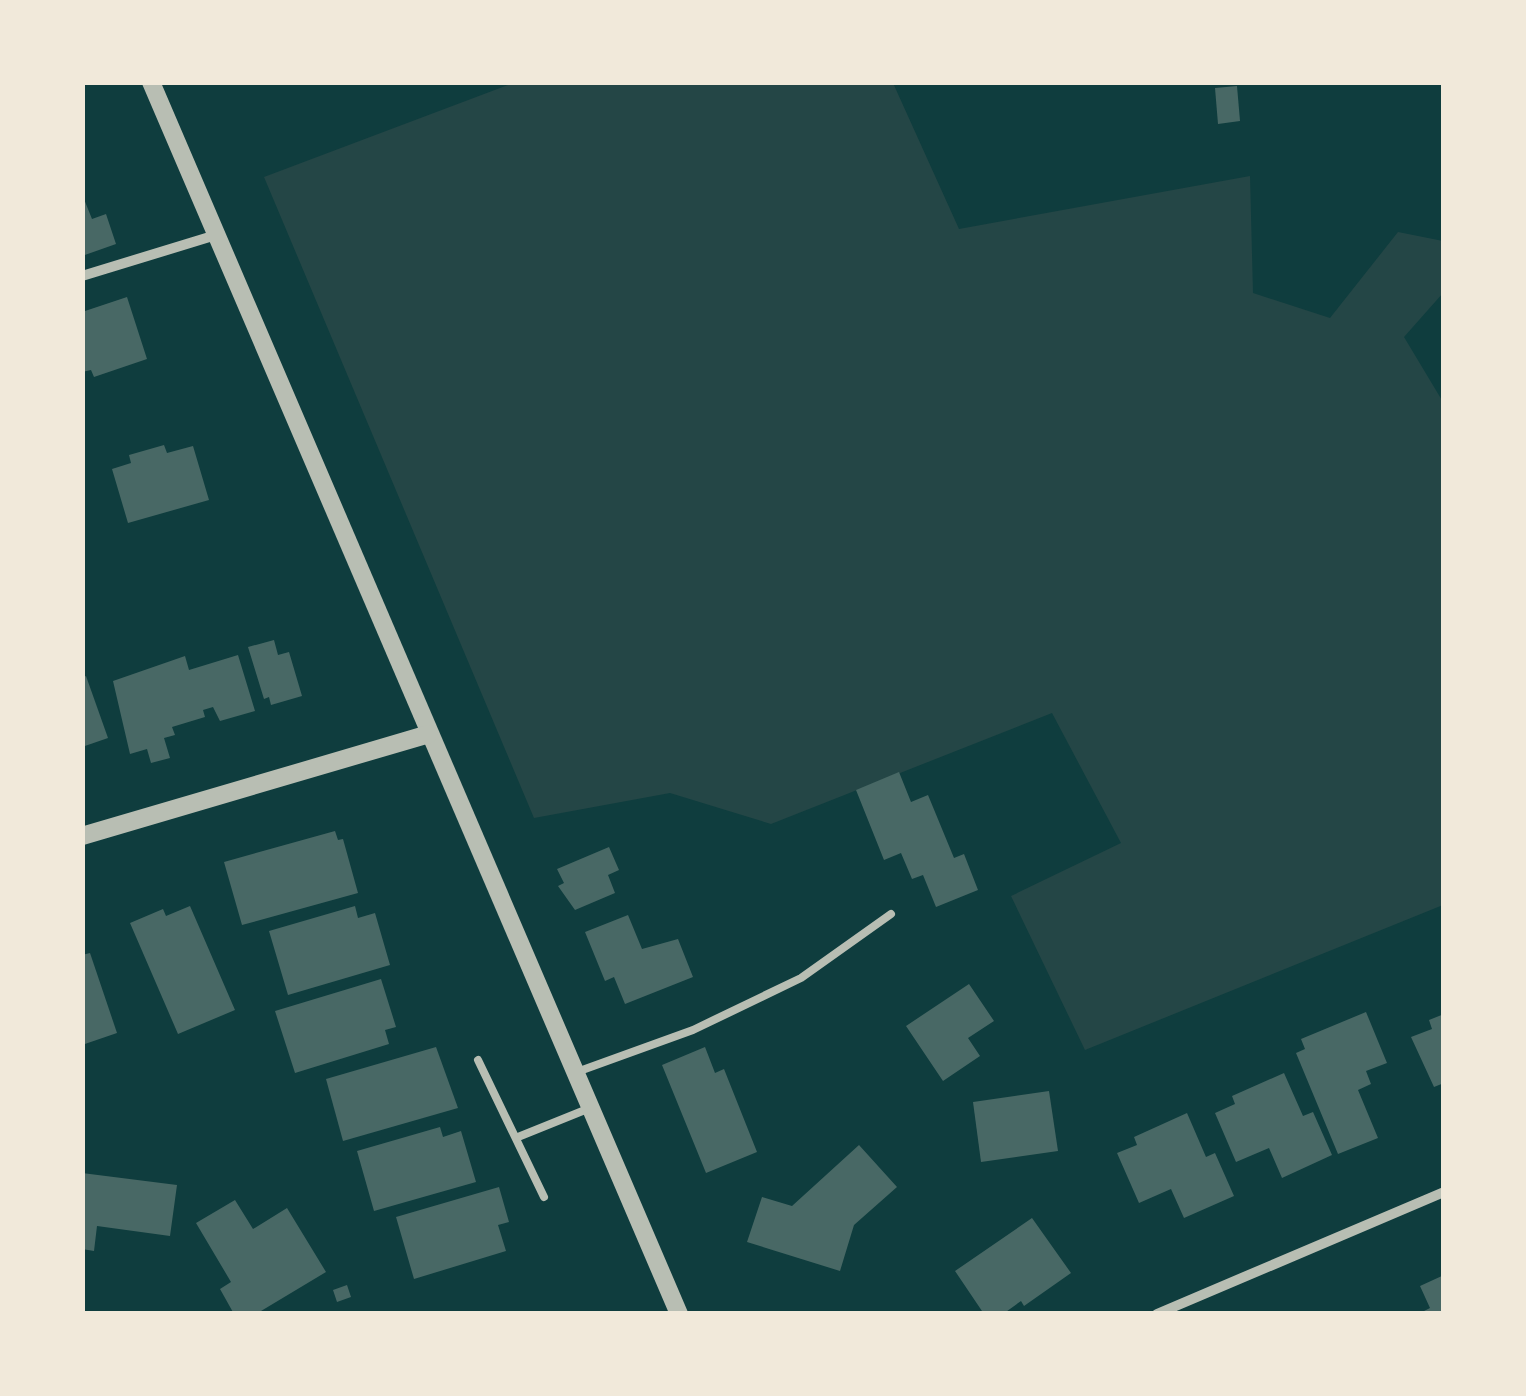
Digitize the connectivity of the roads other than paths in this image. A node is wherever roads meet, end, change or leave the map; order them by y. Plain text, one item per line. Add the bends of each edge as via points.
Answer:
1 (151, 82) edge
2 (216, 235) junction
3 (82, 276) edge
4 (429, 734) junction
5 (82, 836) edge
6 (890, 914) dead end
7 (478, 1060) dead end
8 (574, 1072) junction
9 (590, 1108) junction
10 (518, 1136) junction
11 (1444, 1192) edge
12 (544, 1196) dead end
13 (678, 1314) edge
14 (1157, 1314) edge

1 - 2 street
2 - 3 street
2 - 4 street
4 - 5 street
4 - 8 street
6 - 8 lane via 800,978 693,1030
7 - 10 lane
8 - 9 street
9 - 10 lane
9 - 13 street
10 - 12 lane
11 - 14 street

